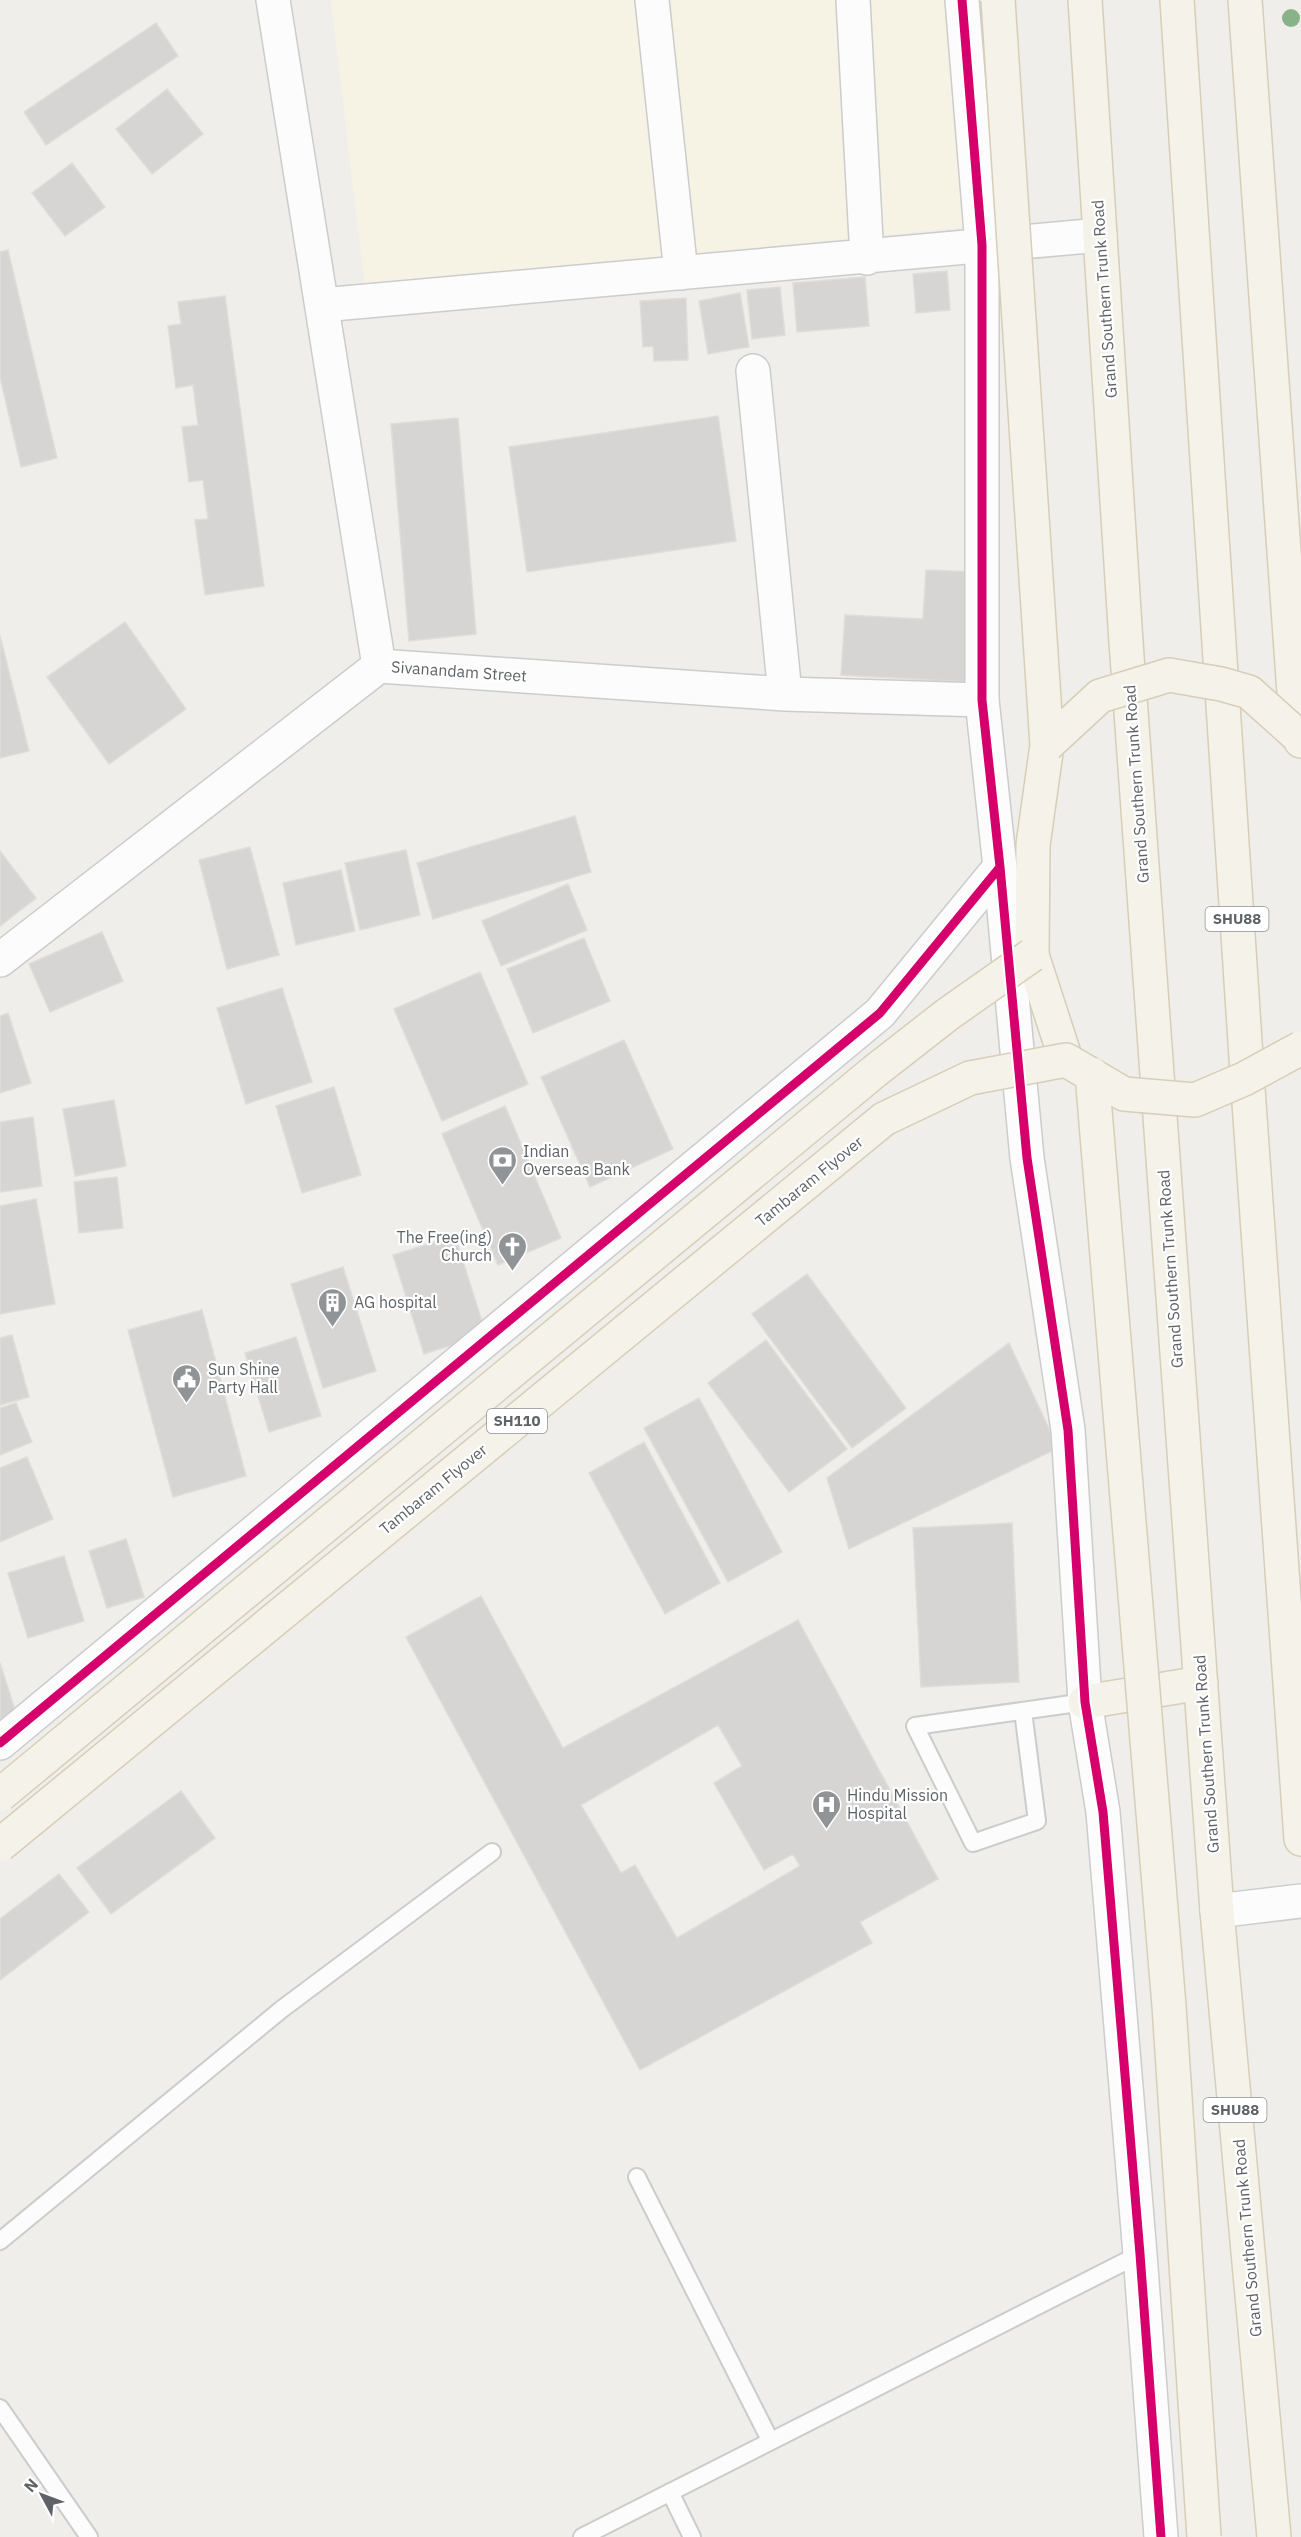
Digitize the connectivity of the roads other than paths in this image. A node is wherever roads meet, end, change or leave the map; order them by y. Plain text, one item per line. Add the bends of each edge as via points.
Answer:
1 (273, 0) edge
2 (652, 0) edge
3 (853, 0) edge
4 (962, 0) edge
5 (998, 0) edge
6 (1085, 0) edge
7 (1177, 0) edge
8 (1245, 0) edge
9 (1100, 236) junction
10 (982, 245) junction
11 (867, 258) junction
12 (681, 273) junction
13 (322, 305) junction
14 (753, 371) dead end
15 (380, 666) junction
16 (785, 694) junction
17 (982, 700) junction
18 (1299, 738) edge
19 (1047, 745) junction
20 (1000, 867) junction
21 (1032, 955) junction
22 (0, 960) edge
23 (1301, 1048) edge
24 (1079, 1067) junction
25 (1201, 1683) junction
26 (1085, 1702) junction
27 (1023, 1711) junction
28 (0, 1743) edge
29 (0, 1795) edge
30 (1300, 1826) edge
31 (0, 1845) edge
32 (492, 1852) dead end
33 (1301, 1901) edge
34 (1217, 1911) junction
35 (637, 2177) dead end
36 (0, 2241) edge
37 (1140, 2254) junction
38 (0, 2408) edge
39 (770, 2440) junction
40 (670, 2492) junction
41 (89, 2537) edge
42 (582, 2537) edge
43 (692, 2537) edge
44 (1161, 2537) edge
45 (1204, 2537) edge
46 (1274, 2537) edge

1 - 13 street
2 - 12 street
3 - 11 street
4 - 10 street
5 - 19 main road, bridge
6 - 9 main road, Grand Southern Trunk Road / SHU88
7 - 30 main road, SHU88
8 - 18 main road
9 - 10 street
9 - 25 main road, Grand Southern Trunk Road / SHU88
10 - 11 street
10 - 17 street
11 - 12 street
12 - 13 street
13 - 15 street
14 - 16 street
15 - 16 street, Sivanandam Street
15 - 22 street, Sivanandam Street
16 - 17 street, Sivanandam Street
17 - 20 street
18 - 19 main road, bridge via 1249,692 1169,675 1100,696
19 - 21 main road via 1032,845
20 - 26 street via 1027,1158 1068,1430
20 - 28 street via 880,1013
21 - 24 main road
21 - 29 main road, SH110, bridge via 875,1071
23 - 24 main road, bridge via 1195,1100 1124,1094
24 - 31 main road, Tambaram Flyover / SH110, bridge via 970,1078 884,1119
24 - 45 main road, bridge via 1168,1994
25 - 26 main road
25 - 34 main road, Grand Southern Trunk Road / SHU88
26 - 27 lane
26 - 37 street via 1103,1812
27 - 27 lane via 915,1726 973,1843 1037,1821
32 - 36 lane via 282,2009
33 - 34 street
34 - 46 main road, Grand Southern Trunk Road / SHU88
35 - 39 lane
37 - 39 lane
37 - 44 street
38 - 41 lane
39 - 40 lane
40 - 42 lane
40 - 43 lane

